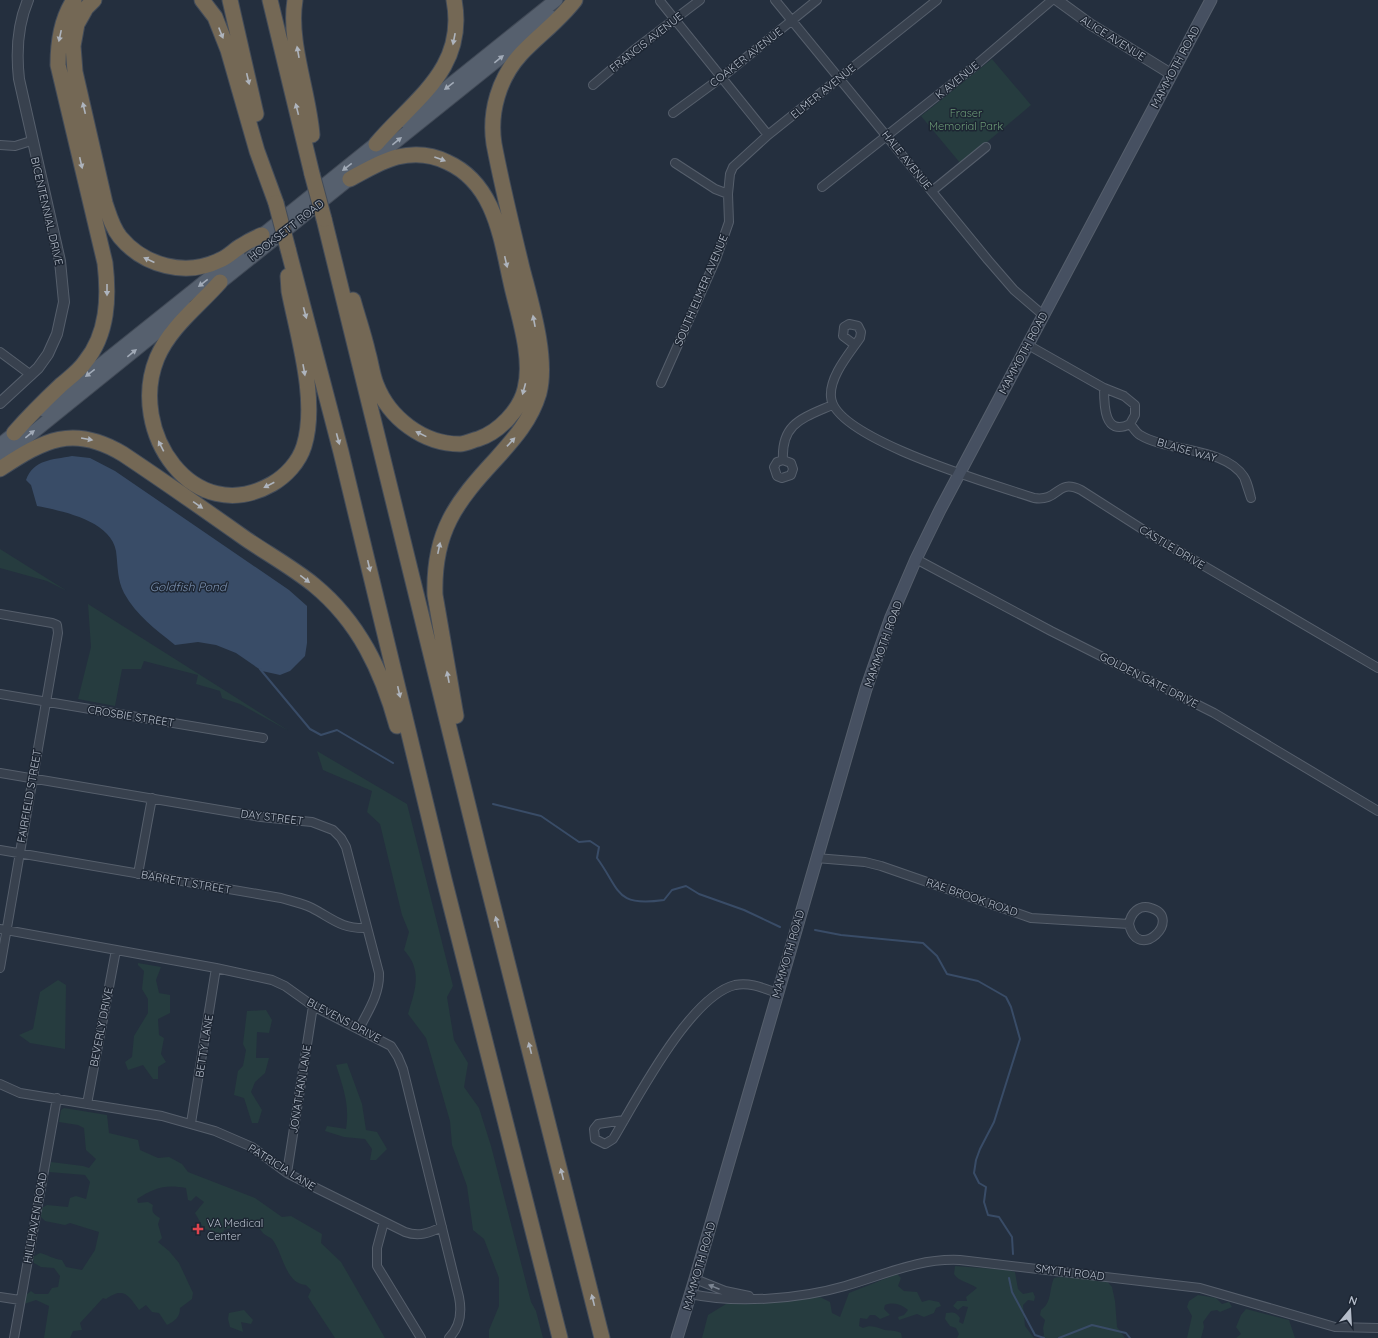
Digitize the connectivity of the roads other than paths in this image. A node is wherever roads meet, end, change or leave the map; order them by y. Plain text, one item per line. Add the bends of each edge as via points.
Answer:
1 (28, 0) edge
2 (74, 0) edge
3 (94, 0) edge
4 (202, 0) edge
5 (230, 0) edge
6 (270, 0) edge
7 (295, 0) edge
8 (454, 0) edge
9 (556, 0) edge
10 (573, 0) edge
11 (700, 0) edge
12 (775, 0) edge
13 (817, 0) edge
14 (937, 0) edge
15 (1052, 0) edge
16 (1057, 0) edge
17 (1211, 0) edge
18 (660, 1) edge
19 (676, 19) junction
20 (791, 21) junction
21 (1171, 74) junction
22 (722, 77) junction
23 (838, 78) junction
24 (593, 85) dead end
25 (673, 113) dead end
26 (768, 135) junction
27 (887, 136) junction
28 (31, 141) junction
29 (376, 144) junction
30 (0, 145) edge
31 (986, 147) dead end
32 (675, 163) dead end
33 (312, 174) junction
34 (350, 179) junction
35 (822, 187) dead end
36 (932, 191) junction
37 (728, 194) junction
38 (276, 203) junction
39 (262, 235) junction
40 (330, 246) junction
41 (288, 249) junction
42 (220, 282) junction
43 (1043, 315) junction
44 (855, 345) dead end
45 (1028, 345) junction
46 (0, 352) edge
47 (31, 375) junction
48 (661, 383) dead end
49 (1104, 388) junction
50 (0, 403) edge
51 (832, 405) junction
52 (1130, 424) junction
53 (14, 433) junction
54 (0, 445) edge
55 (0, 459) edge
56 (783, 460) dead end
57 (0, 470) edge
58 (960, 472) junction
59 (1244, 477) dead end
60 (916, 559) junction
61 (0, 614) edge
62 (1378, 668) edge
63 (0, 694) edge
64 (45, 701) junction
65 (263, 738) dead end
66 (0, 773) edge
67 (32, 778) junction
68 (463, 784) junction
69 (152, 798) junction
70 (1378, 811) edge
71 (0, 850) edge
72 (19, 854) junction
73 (816, 858) junction
74 (138, 874) junction
75 (444, 879) junction
76 (1129, 924) junction
77 (367, 928) junction
78 (3, 930) edge
79 (116, 950) junction
80 (0, 968) edge
81 (216, 968) junction
82 (777, 994) junction
83 (313, 1006) junction
84 (359, 1029) junction
85 (0, 1084) edge
86 (57, 1098) junction
87 (87, 1104) junction
88 (624, 1120) dead end
89 (191, 1123) junction
90 (287, 1173) junction
91 (384, 1222) junction
92 (442, 1227) junction
93 (695, 1279) junction
94 (691, 1294) junction
95 (0, 1297) edge
96 (761, 1298) junction
97 (20, 1300) junction
98 (1378, 1328) edge
99 (14, 1338) edge
100 (421, 1338) edge
101 (449, 1338) edge
102 (560, 1338) edge
103 (602, 1338) edge
104 (677, 1338) edge

1 - 28 street, BICENTENNIAL DRIVE via 20,23 16,55
2 -> 53 highway via 62,25 58,65 105,263 105,315 97,343 85,363 30,414
39 -> 3 highway via 240,246 221,260 198,268 172,268 146,258 119,236 105,203 75,72 73,46 77,24
4 -> 38 highway via 215,17 228,50 257,151
5 -> 38 highway
33 -> 6 highway
33 -> 7 highway via 312,133 296,42
8 -> 29 highway via 455,30 446,64 430,88
9 -> 29 main road, HOOKSETT ROAD
34 -> 10 main road, HOOKSETT ROAD
68 -> 10 highway via 462,745 435,594 434,577 438,554 445,528 460,500 518,435 529,418 539,393 542,360 498,163 492,133 493,119 499,91 512,64 563,15
11 - 19 street, FRANCIS AVENUE
12 - 20 street, HALE AVENUE
13 - 20 street, COAKER AVENUE
14 - 23 street, ELMER AVENUE
15 - 27 street, K AVENUE
16 - 21 street, ALICE AVENUE via 1090,24
17 - 21 main road, MAMMOTH ROAD
18 - 19 street
19 - 22 street
19 - 24 street, FRANCIS AVENUE
20 - 22 street, COAKER AVENUE
20 - 23 street, HALE AVENUE
21 - 43 main road, MAMMOTH ROAD
22 - 25 street, COAKER AVENUE
22 - 26 street
23 - 26 street, ELMER AVENUE
23 - 27 street, HALE AVENUE
26 - 37 street, ELMER AVENUE via 733,167
27 - 35 street, K AVENUE
27 - 36 street, HALE AVENUE
28 - 30 street via 15,146
28 - 47 street, BICENTENNIAL DRIVE via 60,261 64,302 51,348
29 -> 39 main road, HOOKSETT ROAD
31 - 36 street
32 - 37 street via 715,189
33 - 40 highway, bridge
34 -> 40 highway via 395,157 420,154 457,166 484,192 495,217 524,342 527,369 525,389 517,407 503,423 483,437 461,444 434,440 408,428 392,411 376,384 362,327 340,263
34 - 42 main road, HOOKSETT ROAD
36 - 43 street, HALE AVENUE via 1014,290
37 - 48 street, SOUTH ELMER AVENUE via 730,214 727,229
38 - 41 highway, bridge
39 -> 53 main road, HOOKSETT ROAD
40 - 68 highway
41 -> 42 highway via 289,291 309,399 306,438 298,458 277,481 258,490 233,495 210,491 199,486 176,469 159,442 150,411 150,384 158,357 174,331
41 -> 75 highway via 341,452
55 -> 42 main road, HOOKSETT ROAD
43 - 45 main road, MAMMOTH ROAD
44 - 51 street via 832,386
45 - 49 street
45 - 58 main road, MAMMOTH ROAD
46 - 47 street
47 - 50 street, BICENTENNIAL DRIVE
49 - 52 street via 1124,396 1135,406 1135,415
49 - 52 street via 1104,402 1109,421 1120,427
51 - 56 street via 805,417 789,430 783,440
51 - 58 street via 846,419 885,444 921,460
52 - 59 street, BLAISE WAY via 1139,435 1159,443 1211,455 1231,465
53 - 54 main road, HOOKSETT ROAD
57 -> 75 highway via 46,442 61,438 101,442 175,489 298,573 327,596 363,641 381,675 421,819
58 - 60 main road, MAMMOTH ROAD
58 - 62 street, CASTLE DRIVE via 1038,498 1051,497 1067,486 1081,490 1153,536
60 - 70 street, GOLDEN GATE DRIVE via 1214,713
60 - 73 main road, MAMMOTH ROAD via 891,618 866,689
61 - 64 street, FAIRFIELD STREET via 57,625 58,633
63 - 64 street, CROSBIE STREET
64 - 65 street, CROSBIE STREET
64 - 67 street, FAIRFIELD STREET
66 - 67 street, DAY STREET
67 - 69 street, DAY STREET
67 - 72 street, FAIRFIELD STREET
103 -> 68 highway
69 - 74 street
69 - 77 street, DAY STREET via 261,817 312,822 333,830 346,847
71 - 72 street, BARRETT STREET
72 - 74 street, BARRETT STREET
72 - 78 street, FAIRFIELD STREET
73 - 76 street, RAE BROOK ROAD via 865,862 881,866 1031,918
73 - 82 main road, MAMMOTH ROAD
74 - 77 street, BARRETT STREET via 281,898 312,908 340,925 356,929
75 - 102 highway
76 - 76 street via 1136,910 1146,907 1156,910 1162,924 1158,934 1149,940 1143,940 1133,934
77 - 84 street, DAY STREET via 379,985
78 - 79 street, BLEVENS DRIVE
78 - 80 street, FAIRFIELD STREET
79 - 81 street, BLEVENS DRIVE
79 - 87 street, BEVERLY DRIVE
81 - 83 street, BLEVENS DRIVE via 277,982
81 - 89 street, BETTY LANE
82 - 88 street via 762,987 742,984 722,991 704,1005 660,1061
82 - 93 main road, MAMMOTH ROAD
83 - 84 street, BLEVENS DRIVE
83 - 90 street, JONATHAN LANE
84 - 92 street, BLEVENS DRIVE via 391,1046 401,1063
85 - 86 street, PATRICIA LANE via 20,1093
86 - 87 street, PATRICIA LANE
86 - 97 street, HILLHAVEN ROAD
87 - 89 street, PATRICIA LANE
89 - 90 street, PATRICIA LANE via 252,1147
90 - 91 street, PATRICIA LANE
91 - 92 street, PATRICIA LANE via 412,1234 428,1234
91 - 100 street via 377,1248 377,1266
92 - 101 street, BLEVENS DRIVE via 460,1303 459,1323
93 - 94 main road, MAMMOTH ROAD
96 -> 93 street, SMYTH ROAD via 725,1291
94 - 96 street, SMYTH ROAD via 737,1300
94 - 104 main road, MAMMOTH ROAD
95 - 97 street
96 - 98 street, SMYTH ROAD via 831,1289 905,1265 933,1260 960,1260 1200,1288 1313,1322 1351,1329
97 - 99 street, HILLHAVEN ROAD

